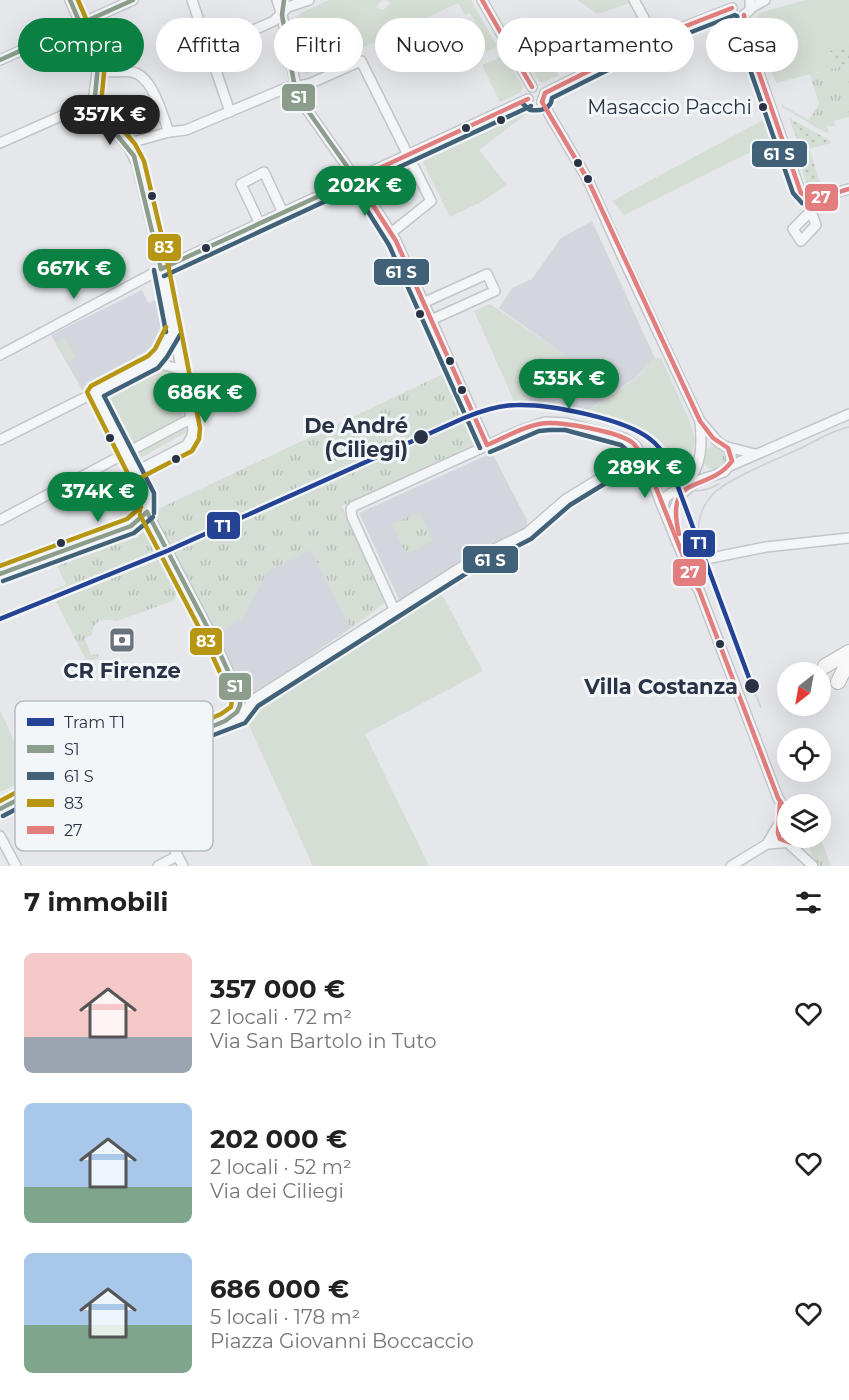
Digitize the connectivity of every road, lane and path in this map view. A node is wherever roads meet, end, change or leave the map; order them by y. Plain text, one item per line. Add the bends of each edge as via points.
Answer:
1 (70, 0) edge
2 (133, 0) edge
3 (192, 0) edge
4 (277, 0) edge
5 (284, 0) edge
6 (482, 0) edge
7 (634, 0) edge
8 (765, 0) edge
9 (303, 1) edge
10 (733, 4) edge
11 (751, 4) edge
12 (282, 15) junction
13 (744, 15) junction
14 (79, 18) edge
15 (92, 18) edge
16 (198, 18) edge
17 (644, 18) edge
18 (694, 21) edge
19 (262, 26) edge
20 (18, 52) edge
21 (0, 60) edge
22 (99, 72) edge
23 (107, 72) edge
24 (134, 72) edge
25 (134, 72) edge
26 (216, 72) edge
27 (592, 72) edge
28 (295, 87) junction
29 (532, 87) junction
30 (544, 98) junction
31 (528, 99) junction
32 (93, 102) junction
33 (230, 112) junction
34 (168, 132) junction
35 (0, 143) edge
36 (126, 144) junction
37 (407, 154) junction
38 (356, 179) junction
39 (849, 189) edge
40 (807, 198) junction
41 (811, 210) dead end
42 (283, 213) junction
43 (260, 224) junction
44 (393, 237) junction
45 (161, 269) junction
46 (423, 303) junction
47 (431, 320) junction
48 (172, 331) junction
49 (0, 355) edge
50 (153, 362) junction
51 (180, 369) junction
52 (94, 393) junction
53 (849, 414) edge
54 (190, 419) junction
55 (700, 421) junction
56 (0, 440) edge
57 (718, 442) junction
58 (487, 445) junction
59 (727, 447) junction
60 (703, 448) junction
61 (640, 453) junction
62 (126, 454) junction
63 (755, 454) junction
64 (699, 460) junction
65 (730, 466) junction
66 (135, 472) junction
67 (714, 474) junction
68 (653, 479) junction
69 (672, 492) junction
70 (663, 508) junction
71 (147, 512) junction
72 (0, 520) edge
73 (849, 538) edge
74 (691, 562) junction
75 (0, 574) edge
76 (699, 590) junction
77 (394, 609) junction
78 (849, 652) edge
79 (831, 662) edge
80 (849, 665) edge
81 (838, 682) dead end
82 (225, 721) junction
83 (213, 726) edge
84 (777, 795) edge
85 (15, 801) edge
86 (0, 809) edge
87 (777, 829) edge
88 (1, 839) edge
89 (777, 843) edge
90 (767, 844) junction
91 (794, 848) edge
92 (174, 851) edge
93 (177, 856) junction
94 (16, 866) edge
95 (158, 866) edge
96 (183, 866) edge
97 (731, 866) edge
98 (813, 866) edge

1 - 14 street
2 - 15 street
3 - 16 street
4 - 12 street
5 - 12 street
6 - 29 street
7 - 17 street
8 - 11 street
9 - 12 street
10 - 13 street via 737,14
10 - 18 street
11 - 13 street
12 - 19 street
12 - 28 street
13 - 40 street via 759,76 800,191
20 - 21 street
22 - 32 street
23 - 25 street
24 - 34 street via 150,87
26 - 33 street
27 - 30 street
28 - 33 street
28 - 37 street via 361,61
28 - 38 street via 299,100
29 - 30 street via 540,87
29 - 31 street
30 - 31 street via 535,104
30 - 55 street via 588,180
31 - 37 street
32 - 35 street
32 - 36 street
33 - 34 street via 186,130
34 - 36 street
36 - 45 street via 137,164
37 - 38 street
37 - 44 street via 431,201
38 - 42 street
38 - 44 street
39 - 40 street
40 - 41 street
42 - 43 street
42 - 43 street via 264,172 241,184
43 - 45 street
44 - 46 street
45 - 48 street
45 - 49 street
46 - 47 street
46 - 47 street via 488,274 495,291
47 - 58 street
48 - 50 street
48 - 51 street
50 - 51 street
50 - 52 street
51 - 54 street
52 - 56 street
52 - 62 street
53 - 63 street
54 - 62 street
54 - 66 street via 193,433 187,445
55 - 57 street
55 - 60 street
57 - 59 street
57 - 60 street
58 - 61 street via 537,424 557,422 624,438
58 - 77 street via 351,509
59 - 63 street
59 - 65 street via 732,457
60 - 64 street
61 - 68 street
61 - 77 street via 566,499 527,532 474,559
62 - 66 street
62 - 72 street
63 - 65 street
64 - 67 street via 704,470
64 - 69 street via 688,481
65 - 67 street
66 - 71 street via 147,496
67 - 74 street via 694,483 680,495 673,509 674,523
68 - 69 street
68 - 70 street
69 - 70 street via 663,501
70 - 76 street
71 - 75 street via 131,526
71 - 82 street via 240,697 237,712
73 - 74 street via 766,546
74 - 76 street
76 - 84 street
77 - 82 street via 251,701 243,716
78 - 79 highway
80 - 81 highway
82 - 83 street
85 - 86 street
87 - 90 street
88 - 94 street
89 - 90 street
90 - 97 street
91 - 98 street
92 - 93 street
93 - 95 street
93 - 96 street

